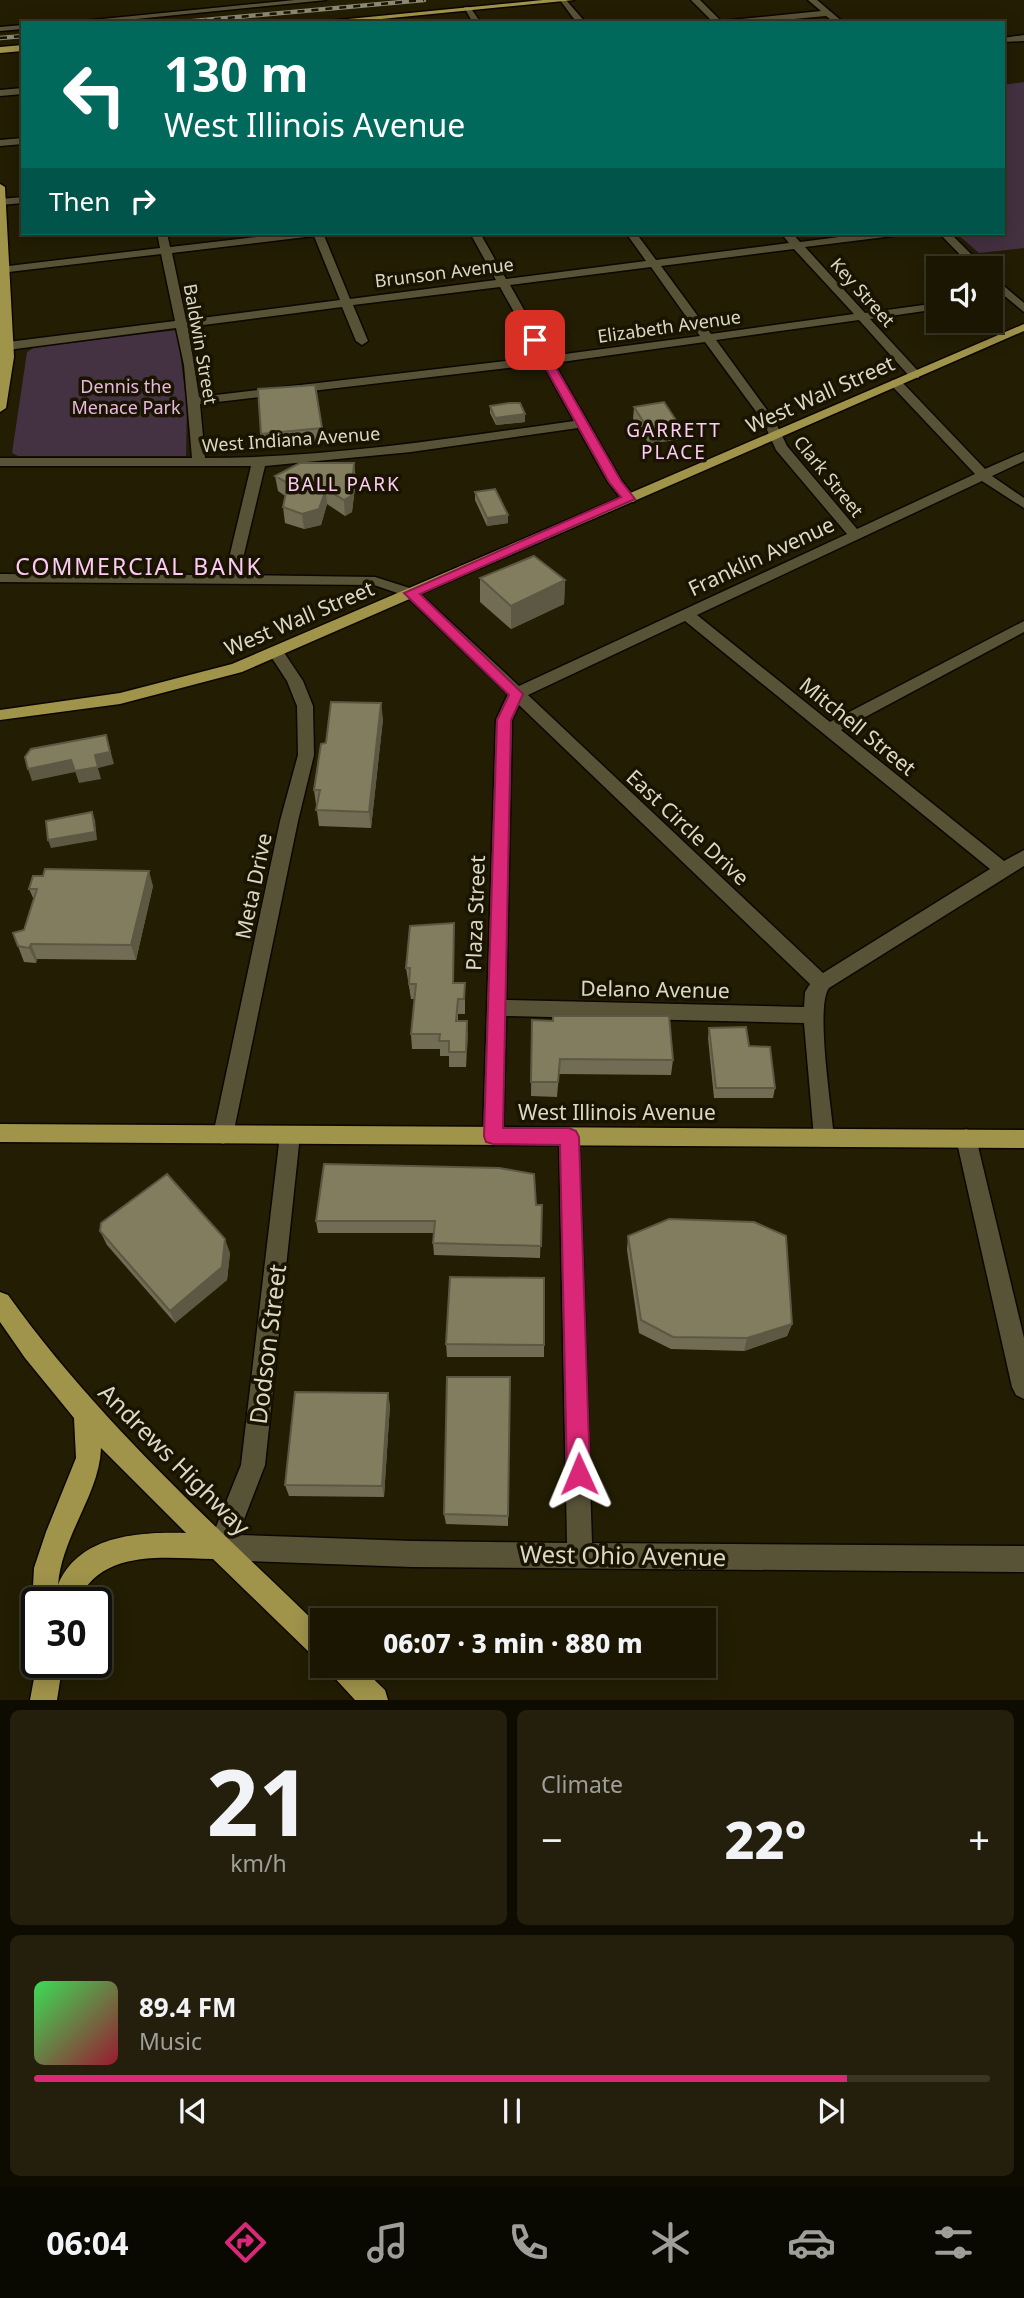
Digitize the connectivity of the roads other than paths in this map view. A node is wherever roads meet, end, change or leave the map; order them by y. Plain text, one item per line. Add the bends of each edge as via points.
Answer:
1 (322, 0) edge
2 (570, 0) edge
3 (695, 0) edge
4 (812, 0) edge
5 (563, 1) edge
6 (254, 3) edge
7 (467, 9) junction
8 (827, 12) junction
9 (85, 21) edge
10 (354, 21) edge
11 (476, 21) edge
12 (580, 21) edge
13 (719, 21) edge
14 (740, 21) edge
15 (838, 21) edge
16 (21, 27) edge
17 (0, 29) edge
18 (1024, 38) edge
19 (1005, 40) edge
20 (21, 48) edge
21 (0, 50) edge
22 (21, 91) edge
23 (0, 93) edge
24 (21, 141) edge
25 (0, 144) edge
26 (0, 187) edge
27 (21, 200) edge
28 (1, 202) edge
29 (162, 235) edge
30 (300, 235) edge
31 (318, 235) edge
32 (476, 235) edge
33 (632, 235) edge
34 (788, 235) edge
35 (877, 235) edge
36 (946, 235) edge
37 (797, 245) junction
38 (166, 251) junction
39 (968, 256) edge
40 (653, 263) junction
41 (2, 270) edge
42 (503, 282) junction
43 (1003, 289) edge
44 (1011, 296) junction
45 (1003, 297) edge
46 (346, 302) junction
47 (926, 308) edge
48 (1024, 309) edge
49 (862, 317) junction
50 (183, 323) junction
51 (1024, 327) edge
52 (708, 338) junction
53 (362, 341) dead end
54 (4, 346) edge
55 (546, 360) junction
56 (915, 375) junction
57 (896, 383) junction
58 (195, 401) junction
59 (0, 408) edge
60 (582, 424) junction
61 (776, 436) junction
62 (1024, 456) edge
63 (0, 462) edge
64 (259, 462) junction
65 (199, 463) junction
66 (983, 475) junction
67 (629, 499) junction
68 (1024, 504) edge
69 (855, 535) junction
70 (0, 578) edge
71 (231, 580) junction
72 (411, 593) junction
73 (686, 614) junction
74 (1024, 626) edge
75 (276, 652) junction
76 (516, 694) junction
77 (0, 715) edge
78 (830, 730) junction
79 (1024, 857) edge
80 (1003, 870) junction
81 (822, 983) junction
82 (495, 1008) junction
83 (813, 1015) junction
84 (0, 1133) edge
85 (223, 1135) junction
86 (290, 1135) junction
87 (493, 1136) junction
88 (569, 1137) junction
89 (824, 1138) junction
90 (966, 1138) junction
91 (1024, 1139) edge
92 (0, 1303) edge
93 (1024, 1387) edge
94 (86, 1414) junction
95 (221, 1547) junction
96 (580, 1555) junction
97 (1024, 1559) edge
98 (43, 1587) edge
99 (71, 1587) edge
100 (310, 1635) edge
101 (47, 1678) edge
102 (353, 1678) edge
103 (43, 1699) edge
104 (375, 1699) edge

1 - 6 street
2 - 5 main road
3 - 13 street
4 - 8 street
5 - 7 main road
5 - 12 street
6 - 9 street
7 - 10 main road
7 - 11 street
8 - 14 street
8 - 15 street
16 - 17 street
18 - 19 street
20 - 21 main road
22 - 23 street
24 - 25 street
26 - 28 main road
27 - 28 street
28 - 41 main road
29 - 38 street, Baldwin Street
30 - 38 street
31 - 46 street
32 - 42 street
33 - 40 street, Clark Street
34 - 37 street, Key Street
35 - 37 street, Brunson Avenue
36 - 39 street
37 - 40 street, Brunson Avenue
37 - 49 street, Key Street
38 - 41 street
38 - 50 street, Baldwin Street
40 - 42 street, Brunson Avenue
40 - 52 street, Clark Street
41 - 54 main road
42 - 46 street, Brunson Avenue
42 - 55 street
43 - 44 street
44 - 45 street
44 - 48 street
46 - 50 street, Brunson Avenue
46 - 53 street
47 - 49 street, Elizabeth Avenue
49 - 52 street, Elizabeth Avenue
49 - 56 street, Key Street
50 - 54 street, Brunson Avenue
50 - 58 street, Baldwin Street
51 - 56 main road, West Wall Street
52 - 55 street, Elizabeth Avenue
52 - 61 street, Clark Street
54 - 59 main road
55 - 58 street, Elizabeth Avenue
55 - 60 street
56 - 57 main road, West Wall Street
57 - 61 main road, West Wall Street
57 - 66 street
58 - 65 street, Baldwin Street
60 - 64 street, West Indiana Avenue via 411,448
60 - 67 street
61 - 67 main road, West Wall Street
61 - 69 street, Clark Street
62 - 66 street, Franklin Avenue
63 - 65 street, West Indiana Avenue
64 - 65 street, West Indiana Avenue
64 - 71 street
66 - 68 street
66 - 69 street, Franklin Avenue
67 - 72 main road, West Wall Street
69 - 73 street, Franklin Avenue
70 - 71 street
71 - 72 street via 375,581
72 - 75 main road, West Wall Street
72 - 76 street, East Circle Drive
73 - 76 street, Franklin Avenue
73 - 78 street, Mitchell Street
74 - 78 street
75 - 77 main road, West Wall Street via 176,687
75 - 85 street, Meta Drive via 305,706 306,755
76 - 81 street, East Circle Drive
76 - 82 street, Plaza Street via 504,720
78 - 80 street, Mitchell Street
79 - 80 street
80 - 81 street
81 - 83 street via 815,992
82 - 83 street, Delano Avenue
82 - 87 street, Plaza Street
83 - 89 street
84 - 85 main road, West Illinois Avenue
85 - 86 main road, West Illinois Avenue
86 - 87 main road, West Illinois Avenue
86 - 95 street, Dodson Street via 254,1465
87 - 88 main road, West Illinois Avenue
88 - 89 main road, West Illinois Avenue
88 - 96 street
89 - 90 main road, West Illinois Avenue
90 - 91 main road, West Illinois Avenue
90 - 93 street
92 - 94 main road, Andrews Highway
94 - 95 main road, Andrews Highway
94 - 98 main road via 89,1461 59,1526
95 - 96 street, West Ohio Avenue
95 - 99 main road via 130,1546 100,1554 76,1576
95 - 100 main road, Andrews Highway
96 - 97 street, West Ohio Avenue
101 - 103 main road
102 - 104 main road

